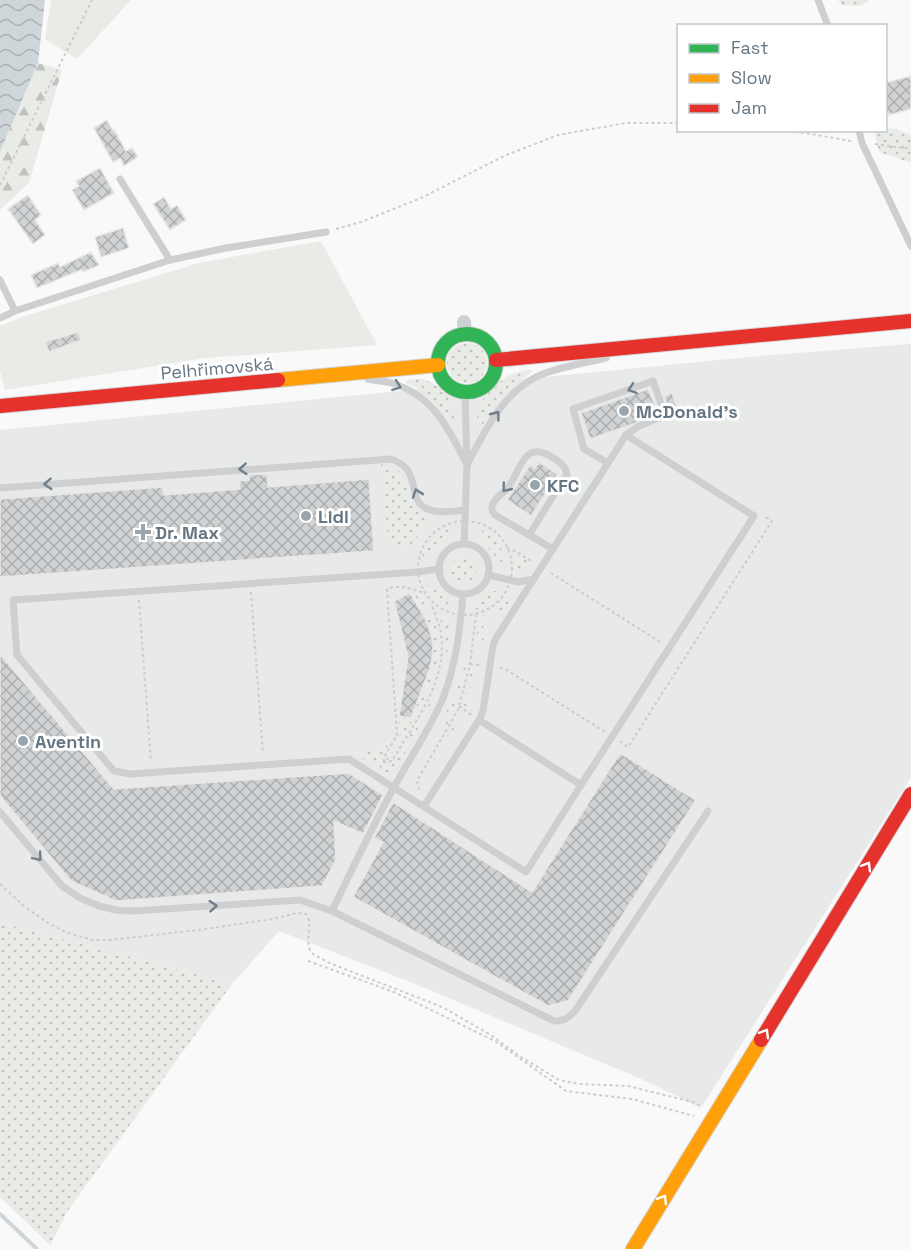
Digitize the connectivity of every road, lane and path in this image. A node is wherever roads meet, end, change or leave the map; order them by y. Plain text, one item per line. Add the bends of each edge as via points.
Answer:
1 (92, 0) edge
2 (818, 0) edge
3 (827, 24) edge
4 (677, 123) edge
5 (797, 132) edge
6 (859, 132) edge
7 (862, 143) junction
8 (911, 148) edge
9 (120, 179) dead end
10 (0, 185) edge
11 (326, 232) joint
12 (911, 246) edge
13 (170, 260) junction
14 (0, 280) edge
15 (15, 311) junction
16 (0, 318) edge
17 (911, 321) edge
18 (665, 344) junction
19 (496, 360) junction
20 (438, 365) junction
21 (340, 375) junction
22 (465, 392) junction
23 (0, 406) edge
24 (626, 435) junction
25 (608, 463) junction
26 (467, 465) junction
27 (0, 488) edge
28 (465, 510) junction
29 (754, 516) junction
30 (465, 521) junction
31 (529, 536) junction
32 (464, 544) junction
33 (507, 548) junction
34 (553, 549) junction
35 (542, 567) junction
36 (440, 569) junction
37 (417, 572) junction
38 (488, 575) junction
39 (534, 579) junction
40 (510, 580) junction
41 (251, 584) junction
42 (138, 591) junction
43 (424, 593) junction
44 (463, 594) junction
45 (431, 602) junction
46 (476, 614) junction
47 (461, 615) junction
48 (669, 648) junction
49 (470, 664) junction
50 (490, 667) junction
51 (459, 706) junction
52 (479, 720) junction
53 (612, 737) junction
54 (384, 762) junction
55 (264, 765) junction
56 (151, 773) junction
57 (375, 776) junction
58 (581, 785) junction
59 (394, 788) junction
60 (911, 794) edge
61 (416, 801) junction
62 (424, 806) junction
63 (708, 811) dead end
64 (0, 812) edge
65 (0, 884) edge
66 (332, 911) junction
67 (308, 961) dead end
68 (713, 1118) junction
69 (633, 1249) edge

1 - 10 path
2 - 3 lane
4 - 11 path via 626,123 558,135 504,156 421,198
5 - 7 path
6 - 7 lane
7 - 8 path
7 - 12 lane
9 - 13 lane
11 - 13 lane
13 - 15 lane
14 - 15 lane
15 - 16 lane
17 - 18 main road
18 - 19 main road
26 -> 18 lane via 496,414 534,378
19 - 20 main road via 486,340 465,328 445,344
19 - 22 main road via 488,383
20 - 21 main road, Pelhřimovská
20 - 22 main road via 444,380
21 - 23 main road, Pelhřimovská
21 -> 26 lane via 392,383 421,398 447,426
22 - 26 lane
24 - 25 lane
24 -> 25 lane via 665,415 653,381 573,409 584,449
24 - 29 lane
25 - 34 lane
26 - 28 lane
28 -> 27 lane via 426,509 418,501 410,473 391,459
28 - 30 lane
29 - 48 lane
29 - 53 path via 761,514 772,521 628,747
30 - 32 lane
30 - 33 path via 485,526
30 - 37 path via 434,532 421,550
31 -> 31 lane via 567,474 561,462 536,450 529,453 491,507 492,513
31 - 34 lane
32 - 36 lane via 444,555
32 - 38 lane via 484,554
33 - 35 path
33 - 40 path via 511,558
34 - 35 lane
35 - 39 lane
35 - 48 path
36 - 37 lane
36 - 44 lane via 446,586
37 - 41 lane
37 - 43 path
38 - 40 lane
38 - 44 lane via 479,589
39 - 40 lane
39 - 50 lane via 496,638
40 - 46 path via 498,602
41 - 42 lane
41 - 55 path
42 - 56 path
42 - 56 lane via 13,600 17,655 114,771
43 - 45 path
43 - 54 path via 405,587 387,589 397,735
44 - 47 lane
45 - 47 path
45 - 54 path via 441,632 438,674 427,702 392,761
46 - 47 path
46 - 49 path
47 - 59 lane via 443,697
48 - 53 lane
49 - 50 path
49 - 51 path
50 - 52 lane
50 - 53 path via 505,669
51 - 52 path
51 - 61 path via 417,781 420,792
52 - 58 lane
52 - 62 lane
53 - 58 lane
54 - 57 path
55 - 56 lane
55 - 57 lane via 349,759
57 - 59 lane
58 - 62 lane via 526,872
59 - 61 lane
59 - 66 lane
68 -> 60 main road
61 - 62 lane
63 - 66 lane via 575,1011 562,1021 545,1017
64 -> 66 lane via 62,886 107,909 134,911 300,900
65 - 68 path via 45,921 93,940 306,914 313,954 442,1007 560,1080 648,1090 693,1102
67 - 68 path via 394,992 495,1041 566,1091 632,1100
69 -> 68 main road

